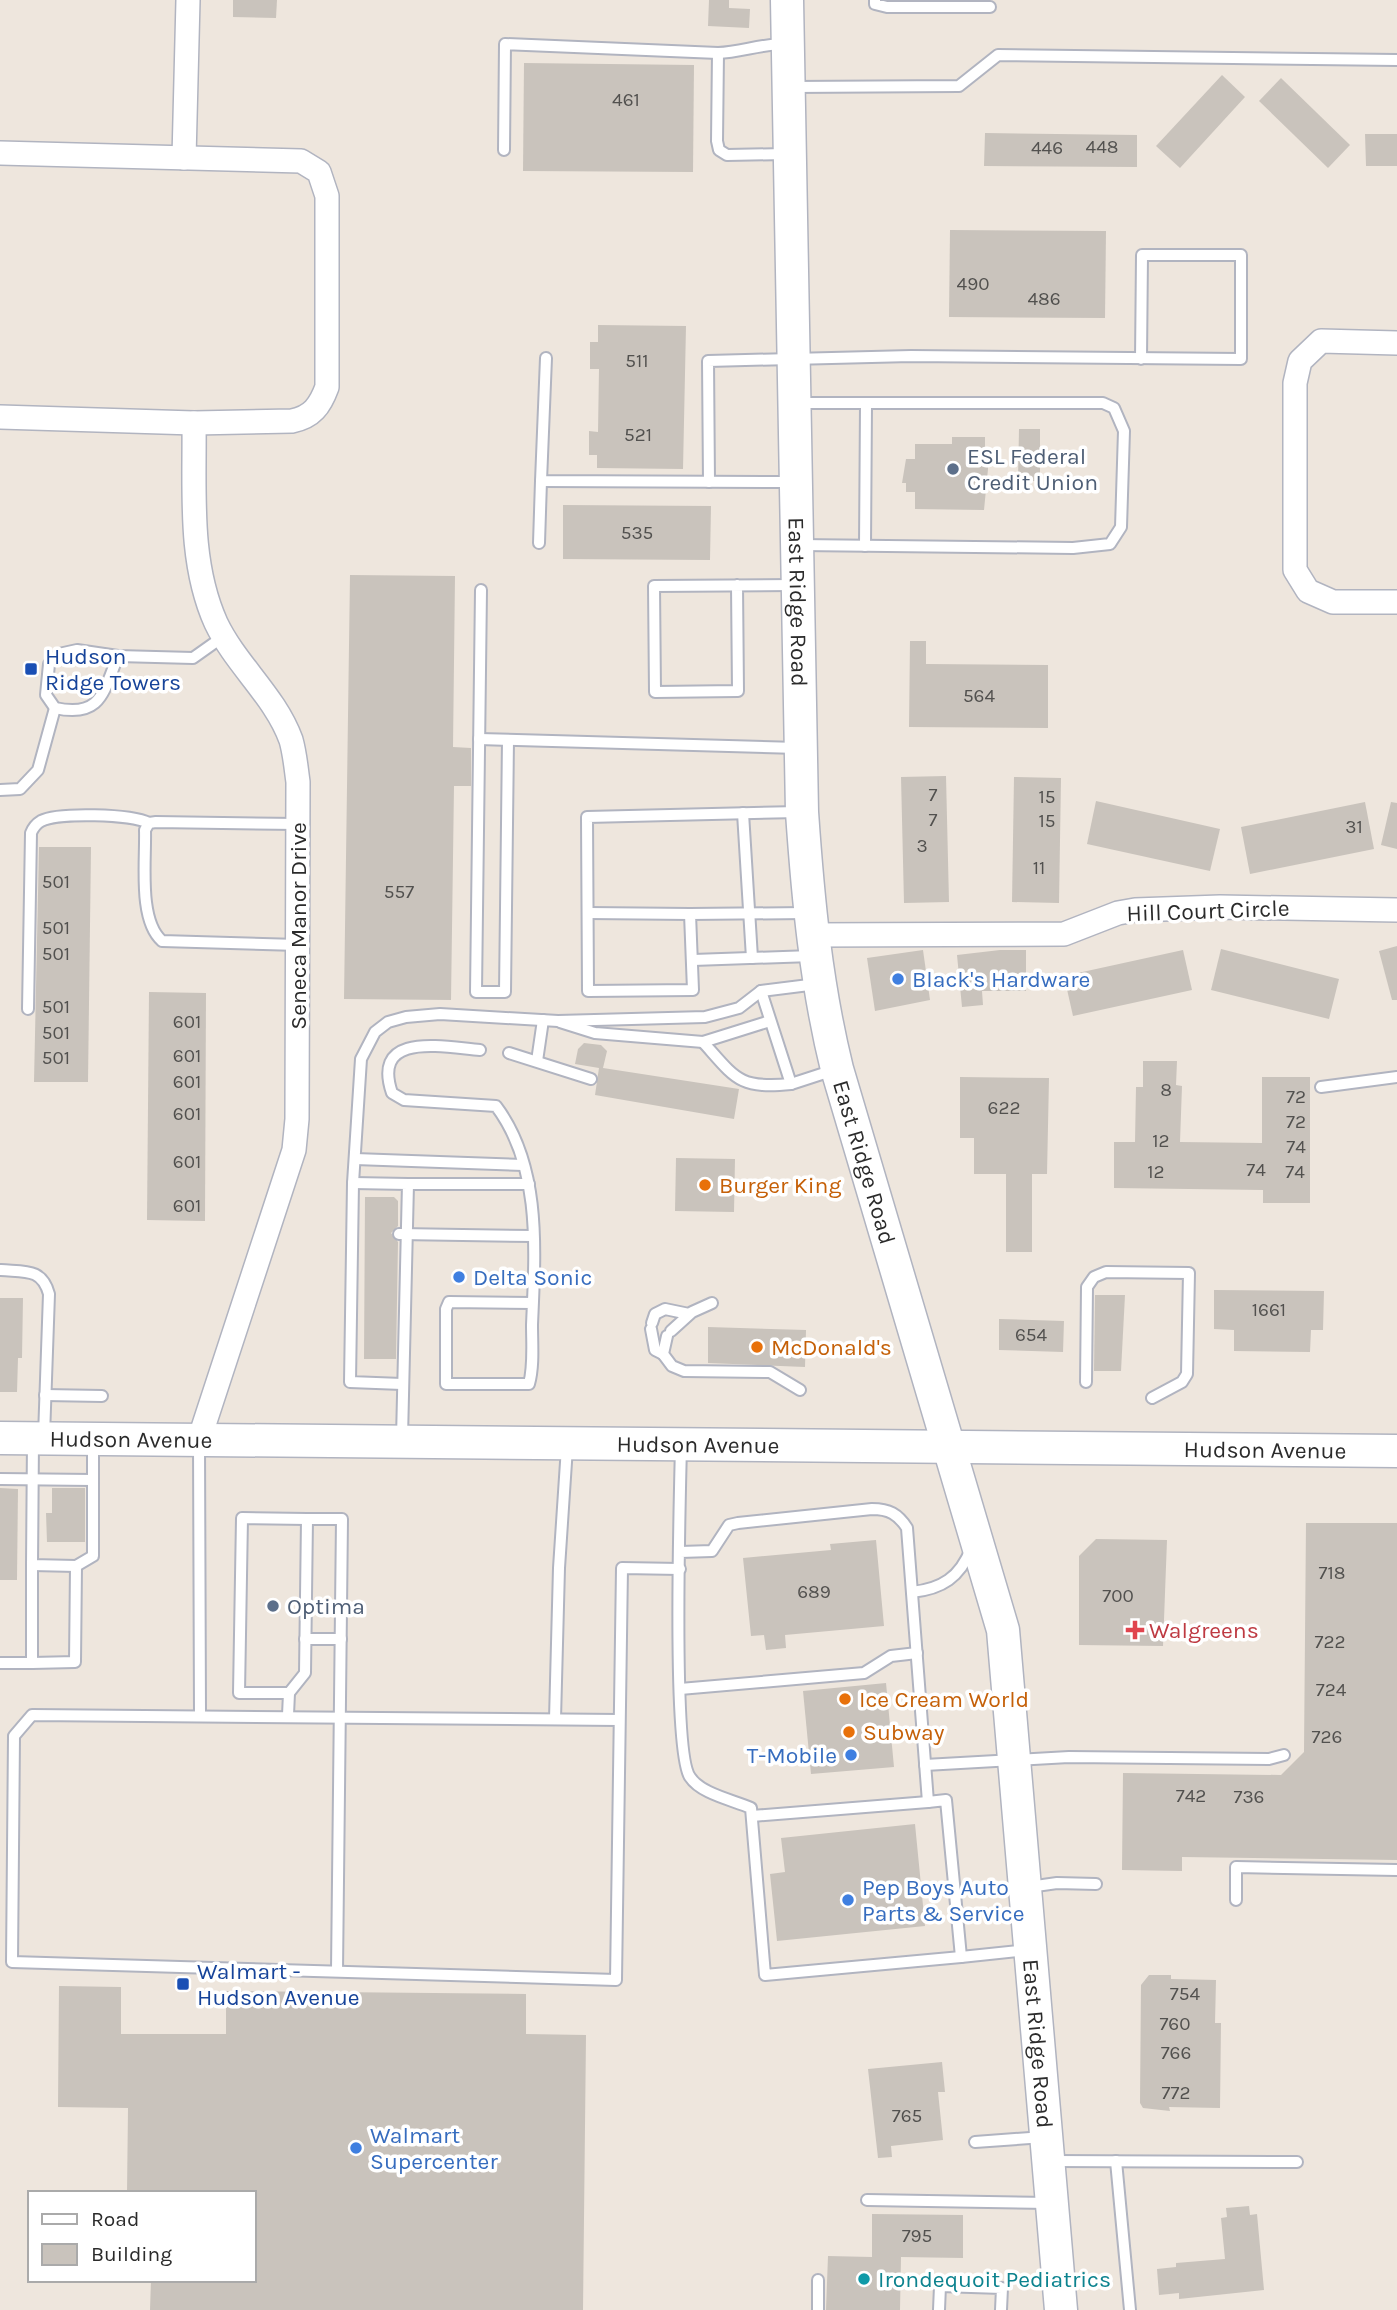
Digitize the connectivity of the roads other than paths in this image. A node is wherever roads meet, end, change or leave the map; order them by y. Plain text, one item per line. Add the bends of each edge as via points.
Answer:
1 (188, 0) edge
2 (787, 0) edge
3 (875, 0) edge
4 (990, 7) dead end
5 (788, 44) junction
6 (718, 53) junction
7 (1397, 60) edge
8 (788, 87) junction
9 (504, 150) dead end
10 (0, 153) edge
11 (790, 154) junction
12 (184, 158) junction
13 (1397, 343) edge
14 (546, 358) dead end
15 (794, 359) junction
16 (1141, 359) junction
17 (794, 403) junction
18 (866, 405) junction
19 (0, 417) edge
20 (194, 423) junction
21 (541, 481) junction
22 (796, 481) junction
23 (709, 482) junction
24 (539, 543) dead end
25 (797, 545) junction
26 (865, 545) junction
27 (737, 585) junction
28 (798, 585) junction
29 (481, 590) dead end
30 (1397, 602) edge
31 (224, 636) junction
32 (118, 656) junction
33 (55, 708) junction
34 (479, 739) junction
35 (508, 740) junction
36 (801, 748) junction
37 (0, 790) edge
38 (802, 812) junction
39 (743, 813) junction
40 (149, 823) junction
41 (298, 824) junction
42 (1397, 910) edge
43 (588, 913) junction
44 (690, 914) junction
45 (748, 914) junction
46 (298, 945) junction
47 (814, 947) junction
48 (752, 958) junction
49 (693, 960) junction
50 (761, 991) junction
51 (28, 1009) dead end
52 (543, 1020) junction
53 (558, 1021) junction
54 (770, 1021) junction
55 (703, 1042) junction
56 (480, 1049) dead end
57 (509, 1053) dead end
58 (537, 1061) junction
59 (837, 1069) junction
60 (1397, 1077) edge
61 (591, 1079) dead end
62 (791, 1084) junction
63 (1321, 1087) dead end
64 (355, 1159) junction
65 (523, 1165) junction
66 (353, 1183) junction
67 (408, 1184) junction
68 (528, 1184) junction
69 (353, 1231) junction
70 (365, 1232) dead end
71 (402, 1234) junction
72 (533, 1236) junction
73 (352, 1253) junction
74 (365, 1254) dead end
75 (1, 1270) edge
76 (352, 1279) junction
77 (365, 1280) dead end
78 (533, 1303) junction
79 (712, 1303) dead end
80 (351, 1309) junction
81 (365, 1309) dead end
82 (689, 1314) junction
83 (351, 1336) junction
84 (365, 1336) dead end
85 (663, 1354) junction
86 (1086, 1382) dead end
87 (402, 1384) junction
88 (800, 1390) dead end
89 (46, 1395) junction
90 (102, 1396) dead end
91 (1152, 1398) dead end
92 (0, 1438) edge
93 (38, 1438) junction
94 (93, 1439) junction
95 (199, 1440) junction
96 (402, 1441) junction
97 (567, 1441) junction
98 (681, 1442) junction
99 (946, 1445) junction
100 (1397, 1451) edge
101 (0, 1479) edge
102 (33, 1480) junction
103 (93, 1480) junction
104 (307, 1519) junction
105 (972, 1528) junction
106 (680, 1552) junction
107 (32, 1565) junction
108 (76, 1566) junction
109 (680, 1569) junction
110 (912, 1592) junction
111 (305, 1639) junction
112 (341, 1639) junction
113 (917, 1653) junction
114 (0, 1663) edge
115 (32, 1663) junction
116 (680, 1689) junction
117 (289, 1693) junction
118 (200, 1714) junction
119 (288, 1716) junction
120 (340, 1716) junction
121 (555, 1719) junction
122 (620, 1720) junction
123 (1283, 1755) dead end
124 (1015, 1761) junction
125 (925, 1765) junction
126 (928, 1802) junction
127 (752, 1816) junction
128 (1397, 1870) edge
129 (1096, 1884) dead end
130 (1026, 1887) junction
131 (1236, 1900) dead end
132 (1031, 1950) junction
133 (961, 1957) junction
134 (337, 1971) junction
135 (975, 2142) dead end
136 (1048, 2149) junction
137 (1116, 2161) junction
138 (1297, 2162) dead end
139 (867, 2200) dead end
140 (1052, 2203) junction
141 (818, 2280) dead end
142 (818, 2310) edge
143 (939, 2310) edge
144 (1001, 2310) edge
145 (1061, 2310) edge
146 (1130, 2310) edge

1 - 12 street
2 - 5 main road, East Ridge Road
3 - 4 lane via 887,7
5 - 6 lane
5 - 8 main road, East Ridge Road
6 - 9 lane via 505,44
6 - 11 lane via 719,150 727,155
7 - 8 lane via 999,55 959,86
8 - 11 main road, East Ridge Road
10 - 12 street
11 - 15 main road, East Ridge Road
12 - 20 street via 301,161 319,172 327,196 327,387 321,402 307,416 292,421
13 - 30 street via 1321,341 1300,361 1295,383 1295,570 1308,591 1333,602
14 - 21 lane
15 - 16 lane
15 - 17 main road, East Ridge Road
15 - 23 lane via 708,361
16 - 16 lane via 1241,359 1241,256 1142,255
17 - 18 lane
17 - 22 main road, East Ridge Road
18 - 26 lane
18 - 26 lane via 1103,403 1114,408 1124,431 1121,527 1110,544 1073,548
19 - 20 street
20 - 31 street, Seneca Manor Drive via 198,563 205,594
21 - 23 lane
21 - 24 lane
22 - 23 lane
22 - 25 main road, East Ridge Road
25 - 26 lane
25 - 28 main road, East Ridge Road
27 - 27 lane via 654,586 655,692 738,691
27 - 28 lane
28 - 36 main road, East Ridge Road
29 - 34 lane
31 - 32 lane via 193,658
31 - 41 street, Seneca Manor Drive via 290,737 298,782
32 - 33 lane via 101,698 90,709
32 - 33 lane via 76,650 59,654 49,664 46,695
33 - 37 lane via 38,770 20,789
34 - 35 lane
34 - 35 lane via 476,992 505,992
35 - 36 lane
36 - 38 main road, East Ridge Road
38 - 39 lane
38 - 47 main road, East Ridge Road
39 - 43 lane via 587,817
39 - 45 lane
40 - 41 lane
40 - 46 lane via 145,830 147,919 162,941
40 - 51 lane via 129,817 68,817 42,820 34,826
41 - 46 street, Seneca Manor Drive
42 - 47 street, Hill Court Circle via 1135,910 1064,934
43 - 44 lane
43 - 49 lane via 588,990 693,990
44 - 45 lane
44 - 49 lane
45 - 47 lane
45 - 48 lane
46 - 95 street, Seneca Manor Drive via 294,1150
47 - 48 lane
47 - 50 lane
47 - 59 main road, East Ridge Road
48 - 49 lane
50 - 53 lane via 739,1008 705,1017
50 - 54 lane
52 - 53 lane
52 - 58 lane
52 - 64 lane via 440,1014 388,1022 375,1032 361,1059
53 - 55 lane via 595,1033
54 - 55 lane
54 - 62 lane
55 - 62 lane via 750,1086
56 - 65 lane via 410,1046 397,1051 389,1066 392,1093 404,1100 496,1106 513,1128
57 - 58 lane
58 - 61 lane
59 - 62 lane
59 - 99 main road, East Ridge Road
60 - 63 lane
64 - 65 lane
64 - 66 lane
65 - 68 lane
66 - 67 lane
66 - 69 lane
67 - 68 lane
67 - 71 lane
68 - 72 lane
69 - 70 lane
69 - 73 lane
71 - 72 lane
71 - 87 lane
72 - 78 lane
73 - 74 lane
73 - 76 lane
75 - 89 lane via 35,1272 46,1280
76 - 77 lane
76 - 80 lane
78 - 78 lane via 529,1384 446,1384 449,1302
79 - 82 lane
80 - 81 lane
80 - 83 lane
82 - 85 lane via 669,1334
82 - 85 lane via 665,1309 655,1314 651,1326 655,1350
83 - 84 lane
83 - 87 lane via 350,1382
85 - 88 lane via 672,1366 684,1371 770,1372
86 - 91 lane via 1087,1287 1094,1277 1105,1272 1189,1273 1187,1374 1182,1382
87 - 96 lane
89 - 90 lane
89 - 93 lane
92 - 93 main road, Hudson Avenue
93 - 94 main road, Hudson Avenue
93 - 102 lane
94 - 95 main road, Hudson Avenue
94 - 103 lane
95 - 96 main road, Hudson Avenue
95 - 118 lane
96 - 97 main road, Hudson Avenue
97 - 98 main road, Hudson Avenue
97 - 121 lane
98 - 99 main road, Hudson Avenue
98 - 106 lane
99 - 100 main road, Hudson Avenue
99 - 105 main road, East Ridge Road
101 - 102 lane
102 - 103 lane
102 - 107 lane
103 - 108 lane via 93,1556
104 - 111 lane
104 - 112 lane via 342,1519
104 - 117 lane via 242,1518 239,1693
105 - 110 lane via 965,1564 953,1577 940,1587
105 - 124 main road, East Ridge Road via 1003,1630
106 - 109 lane
106 - 110 lane via 712,1551 729,1525 738,1522 889,1510 907,1528
107 - 108 lane
107 - 115 lane
108 - 115 lane via 75,1662
109 - 116 lane
109 - 122 lane via 622,1568
110 - 113 lane
111 - 112 lane
111 - 117 lane via 304,1673
112 - 120 lane
113 - 116 lane via 891,1657 864,1673
113 - 125 lane
114 - 115 lane
116 - 127 lane via 684,1762 689,1776 699,1786 751,1808
117 - 119 lane
118 - 119 lane
118 - 134 lane via 32,1715 14,1736 12,1962
119 - 120 lane
120 - 121 lane
120 - 134 lane
121 - 122 lane
122 - 134 lane via 616,1980
123 - 124 lane via 1269,1759 1069,1757
124 - 125 lane
124 - 130 main road, East Ridge Road
125 - 126 lane
126 - 127 lane
126 - 133 lane via 946,1800
127 - 133 lane via 765,1975
128 - 131 lane via 1236,1867
129 - 130 lane
130 - 132 main road, East Ridge Road
132 - 133 lane
132 - 136 main road, East Ridge Road
135 - 136 lane
136 - 137 lane
136 - 140 main road, East Ridge Road
137 - 138 lane
137 - 146 lane
139 - 140 lane
140 - 145 main road, East Ridge Road
141 - 142 lane
143 - 144 lane via 940,2287 1002,2288

